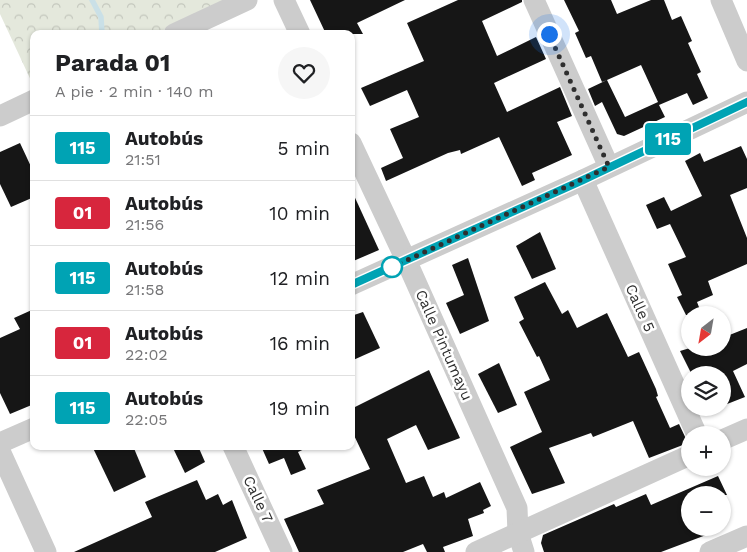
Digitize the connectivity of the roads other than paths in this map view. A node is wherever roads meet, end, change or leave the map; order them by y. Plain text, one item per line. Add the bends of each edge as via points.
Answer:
1 (247, 0) edge
2 (284, 0) edge
3 (534, 0) edge
4 (721, 0) edge
5 (183, 30) edge
6 (298, 30) edge
7 (747, 61) edge
8 (30, 102) edge
9 (747, 102) edge
10 (0, 116) edge
11 (355, 152) edge
12 (609, 167) junction
13 (583, 180) junction
14 (406, 260) junction
15 (355, 283) edge
16 (693, 426) edge
17 (747, 429) edge
18 (30, 430) edge
19 (731, 436) edge
20 (0, 442) edge
21 (235, 450) edge
22 (0, 451) edge
23 (681, 460) edge
24 (747, 536) edge
25 (521, 542) edge
26 (716, 551) edge
27 (46, 552) edge
28 (282, 552) edge
29 (476, 552) edge

1 - 5 street
2 - 6 street
3 - 12 street
4 - 7 street
8 - 10 street
9 - 12 street
11 - 14 street, Calle Pintumayu
12 - 13 street
13 - 14 street
13 - 16 street, Calle 5
14 - 15 street
14 - 25 street, Calle Pintumayu via 517,508
17 - 19 street
18 - 20 street
21 - 28 street, Calle 7
22 - 27 street
23 - 25 street
24 - 26 street
25 - 29 street

